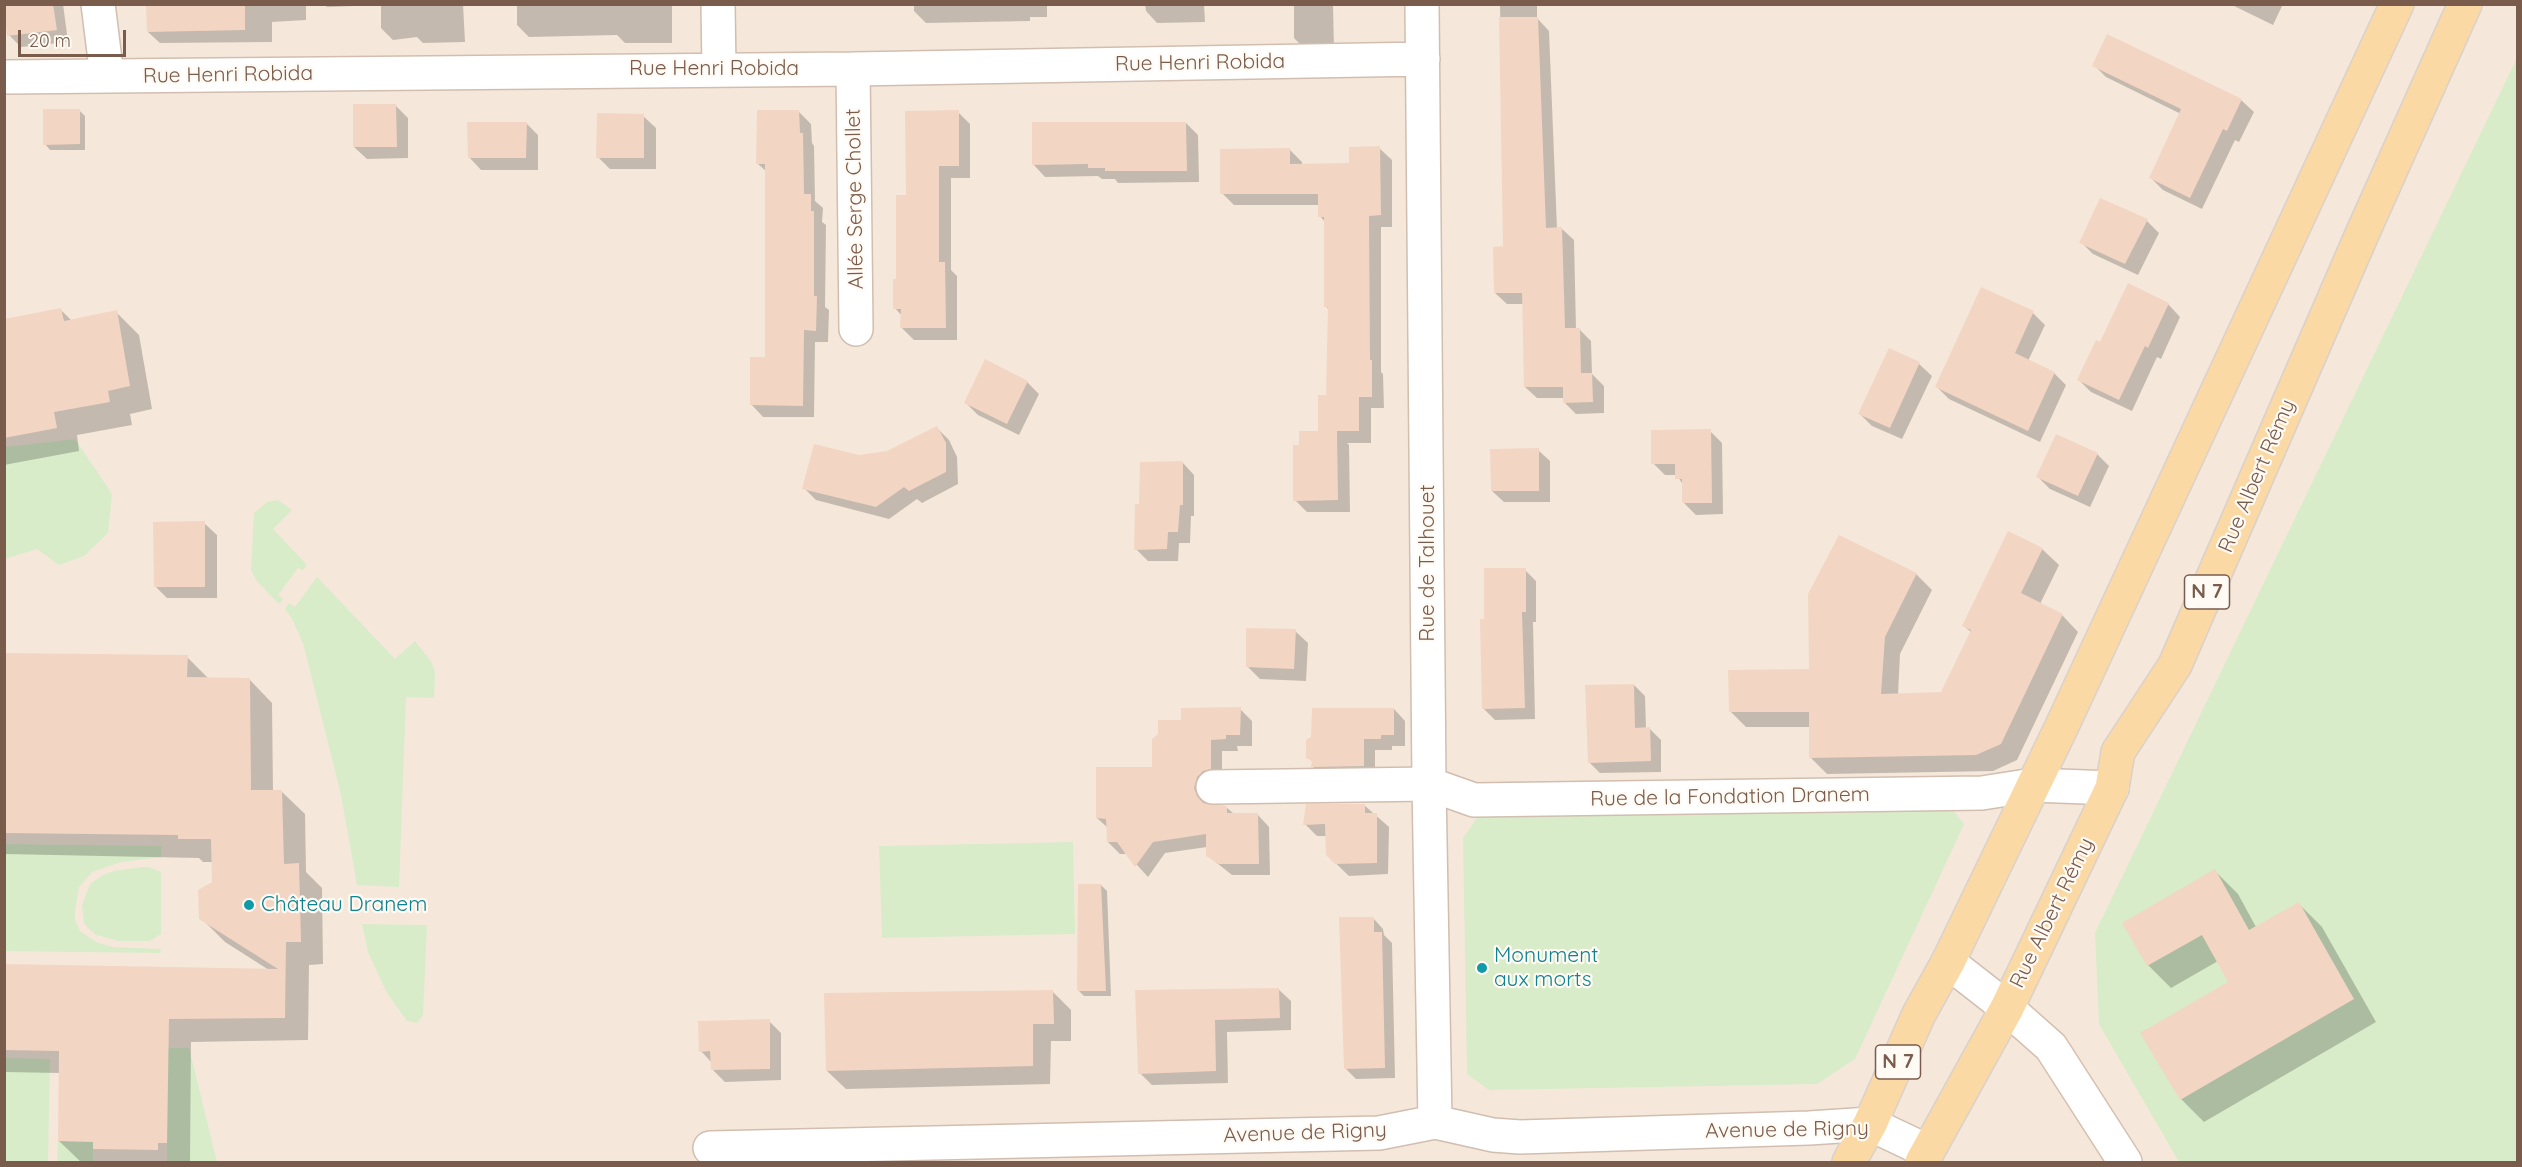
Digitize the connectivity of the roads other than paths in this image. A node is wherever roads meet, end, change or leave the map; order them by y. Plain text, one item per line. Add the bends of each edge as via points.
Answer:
1 (98, 4) edge
2 (718, 4) edge
3 (1422, 4) edge
4 (2397, 4) edge
5 (2465, 4) edge
6 (1423, 59) junction
7 (719, 69) junction
8 (853, 69) junction
9 (107, 76) junction
10 (4, 77) edge
11 (856, 329) dead end
12 (1429, 784) junction
13 (2033, 785) junction
14 (1213, 787) dead end
15 (2112, 788) junction
16 (1948, 962) junction
17 (2007, 1008) junction
18 (1435, 1122) junction
19 (1870, 1124) junction
20 (710, 1148) dead end
21 (1924, 1157) edge
22 (1849, 1162) edge
23 (2125, 1162) edge

1 - 9 street
2 - 7 street
3 - 6 street, Rue de Talhouet
4 - 13 main road, N 7
5 - 15 main road, Rue Albert Rémy / N 7 via 2175,665 2118,752
6 - 8 street, Rue Henri Robida
6 - 12 street, Rue de Talhouet
7 - 8 street, Rue Henri Robida
7 - 9 street, Rue Henri Robida
8 - 11 street, Allée Serge Chollet
9 - 10 street, Rue Henri Robida
12 - 13 street, Rue de la Fondation Dranem via 1474,800 1982,794
12 - 14 street
12 - 18 street, Rue de Talhouet
13 - 15 street, Rue de la Fondation Dranem
13 - 16 main road, N 7
15 - 17 main road, Rue Albert Rémy / N 7
16 - 17 street
16 - 19 main road, N 7 via 1919,1014
17 - 21 main road, Rue Albert Rémy / N 7
17 - 23 street via 2051,1047
18 - 19 street, Avenue de Rigny via 1520,1137
18 - 20 street, Avenue de Rigny via 1379,1133
19 - 21 street, Avenue de Rigny
19 - 22 main road, N 7

